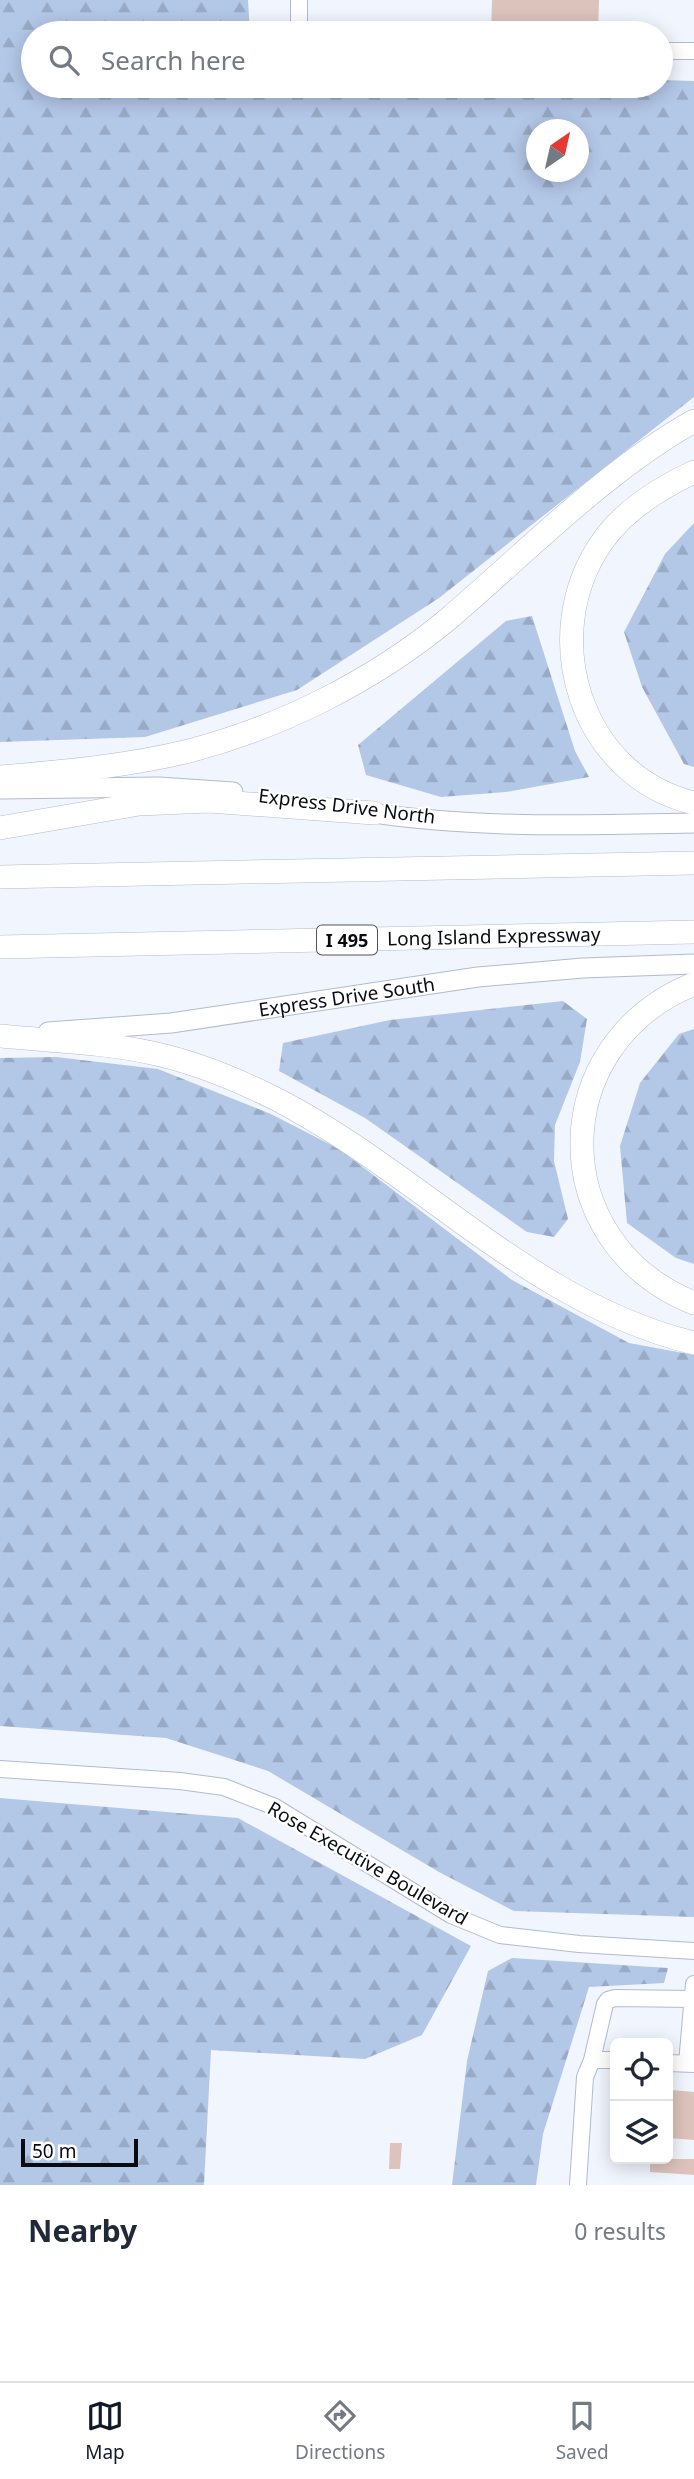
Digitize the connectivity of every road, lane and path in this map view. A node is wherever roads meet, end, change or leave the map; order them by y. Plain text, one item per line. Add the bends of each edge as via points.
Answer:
1 (299, 0) edge
2 (299, 21) edge
3 (673, 51) edge
4 (694, 51) edge
5 (694, 421) edge
6 (694, 472) edge
7 (0, 777) edge
8 (0, 789) edge
9 (694, 803) edge
10 (374, 813) junction
11 (694, 823) edge
12 (0, 828) edge
13 (694, 863) edge
14 (0, 877) edge
15 (694, 932) edge
16 (0, 947) edge
17 (694, 964) edge
18 (694, 984) edge
19 (0, 1035) edge
20 (694, 1303) edge
21 (694, 1343) edge
22 (0, 1769) edge
23 (694, 1951) edge
24 (694, 1994) edge
25 (592, 2060) junction
26 (610, 2060) edge
27 (673, 2063) edge
28 (691, 2064) edge
29 (578, 2185) edge

1 - 2 street
3 - 4 street
5 - 7 highway via 635,457 413,646 330,696 256,729 187,751 115,765
6 - 9 highway via 659,490 602,541 578,589 570,647 582,702 610,750 654,787
8 - 10 main road, Express Drive North via 201,789
10 - 11 main road, Express Drive North via 556,824
10 - 12 highway via 209,802 139,804
13 - 14 highway
15 - 16 highway, Long Island Expressway / I 495
17 - 19 main road, Express Drive South via 533,972 171,1023
18 - 20 highway via 658,1001 614,1043 587,1095 581,1137 592,1204 613,1242 656,1284
19 - 21 highway via 154,1054 254,1088 344,1139 567,1292 637,1325
22 - 23 street, Rose Executive Boulevard via 224,1787 275,1807 451,1915 500,1936
24 - 25 street via 608,2000
24 - 28 street
25 - 26 street
25 - 29 street via 585,2077
27 - 28 street

